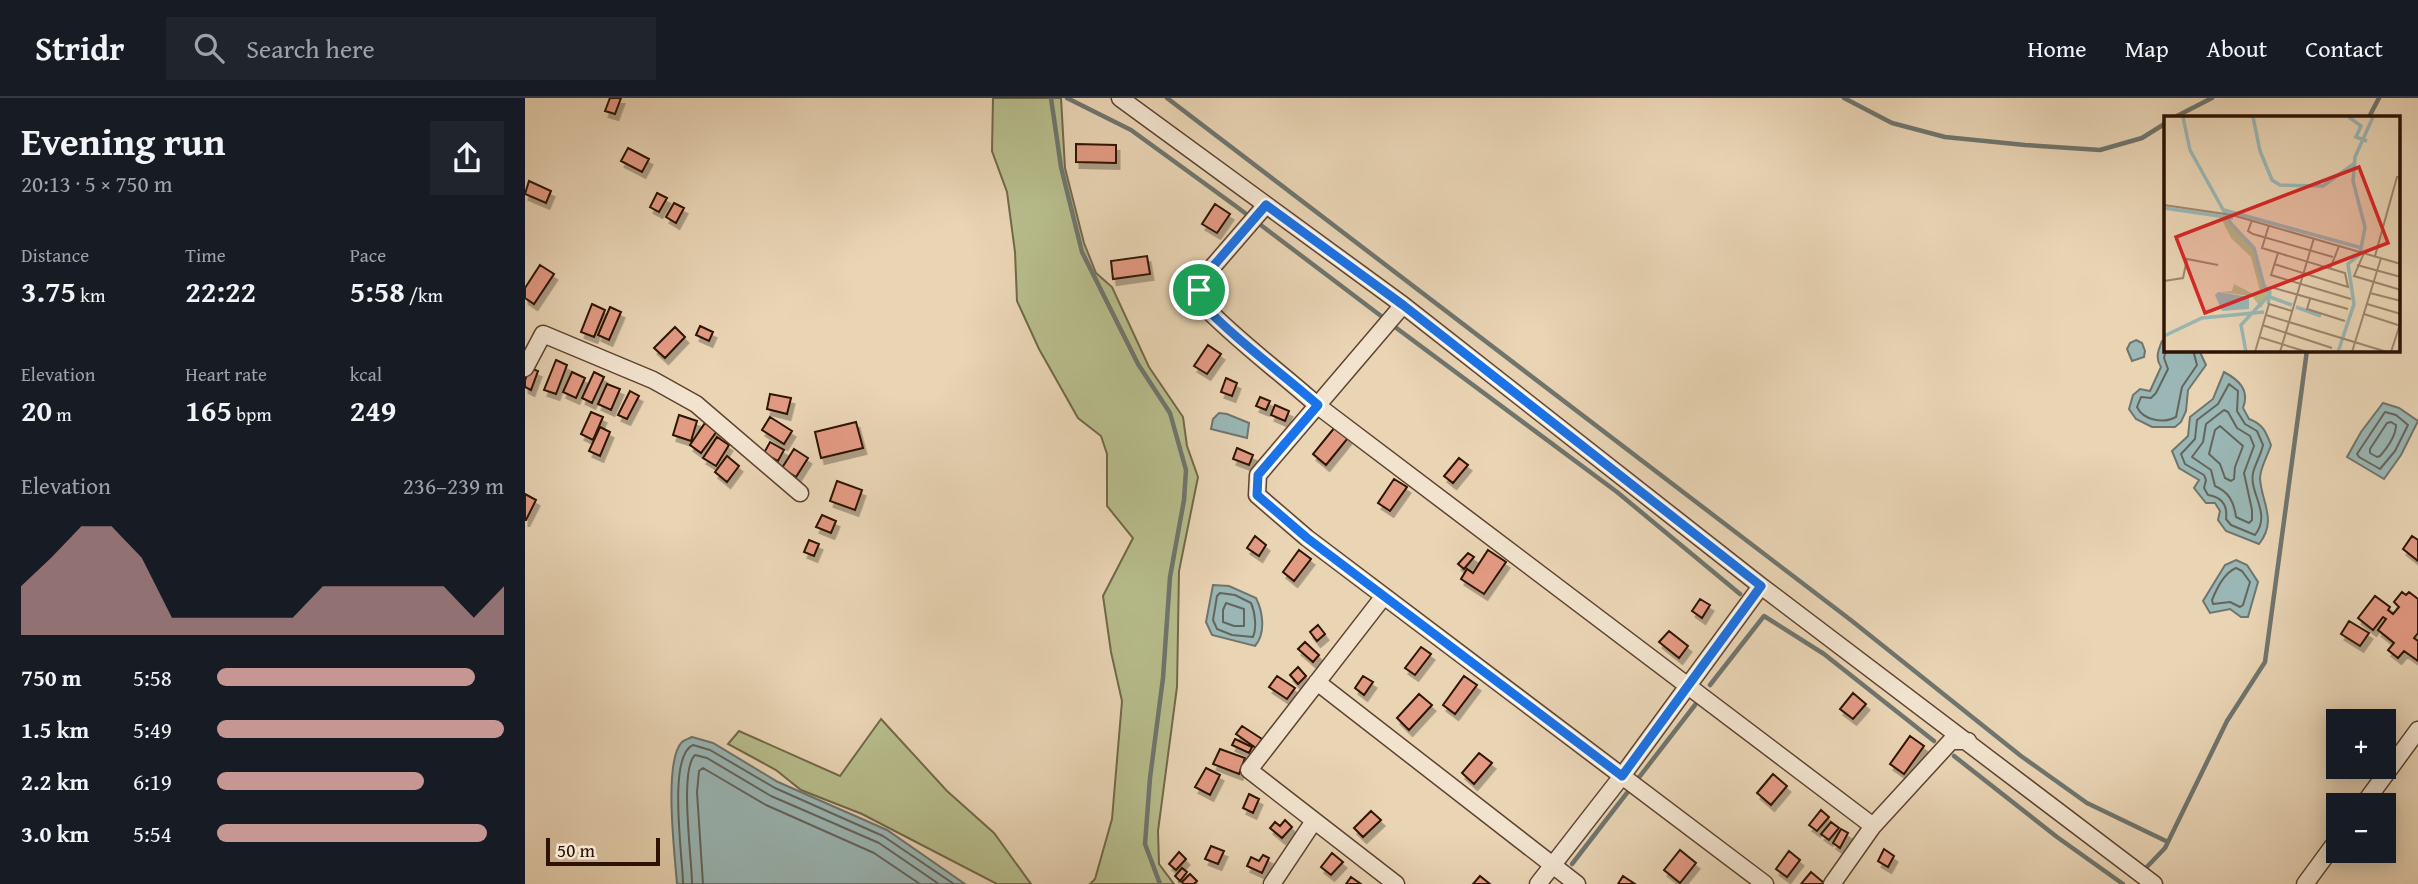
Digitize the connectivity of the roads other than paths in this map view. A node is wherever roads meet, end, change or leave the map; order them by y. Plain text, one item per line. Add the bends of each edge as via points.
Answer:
1 (1120, 98) edge
2 (1266, 205) junction
3 (1403, 305) junction
4 (525, 368) edge
5 (1318, 405) junction
6 (800, 493) dead end
7 (1761, 586) junction
8 (1384, 596) junction
9 (1317, 682) junction
10 (1688, 684) junction
11 (2416, 737) edge
12 (1968, 741) junction
13 (1622, 776) junction
14 (2372, 793) edge
15 (1314, 821) junction
16 (1873, 826) junction
17 (2326, 855) edge
18 (1553, 865) junction
19 (1272, 884) edge
20 (1396, 884) edge
21 (1538, 884) edge
22 (1577, 884) edge
23 (1765, 884) edge
24 (1832, 884) edge
25 (2154, 884) edge
26 (2305, 884) edge

1 - 2 street
2 - 3 street
2 - 5 street via 1209,271 1199,290 1200,302 1226,330
3 - 5 street
3 - 7 street
4 - 6 street via 543,334 653,380 696,404
5 - 8 street via 1258,475 1257,495
5 - 10 street
7 - 10 street
7 - 12 street
8 - 9 street
8 - 13 street
9 - 15 street via 1249,770
9 - 18 street
10 - 13 street
10 - 16 street
11 - 14 street
12 - 16 street via 1951,741
12 - 25 street
13 - 18 street
13 - 23 street
15 - 19 street
15 - 20 street
16 - 24 street
17 - 26 street
18 - 21 street
18 - 22 street

